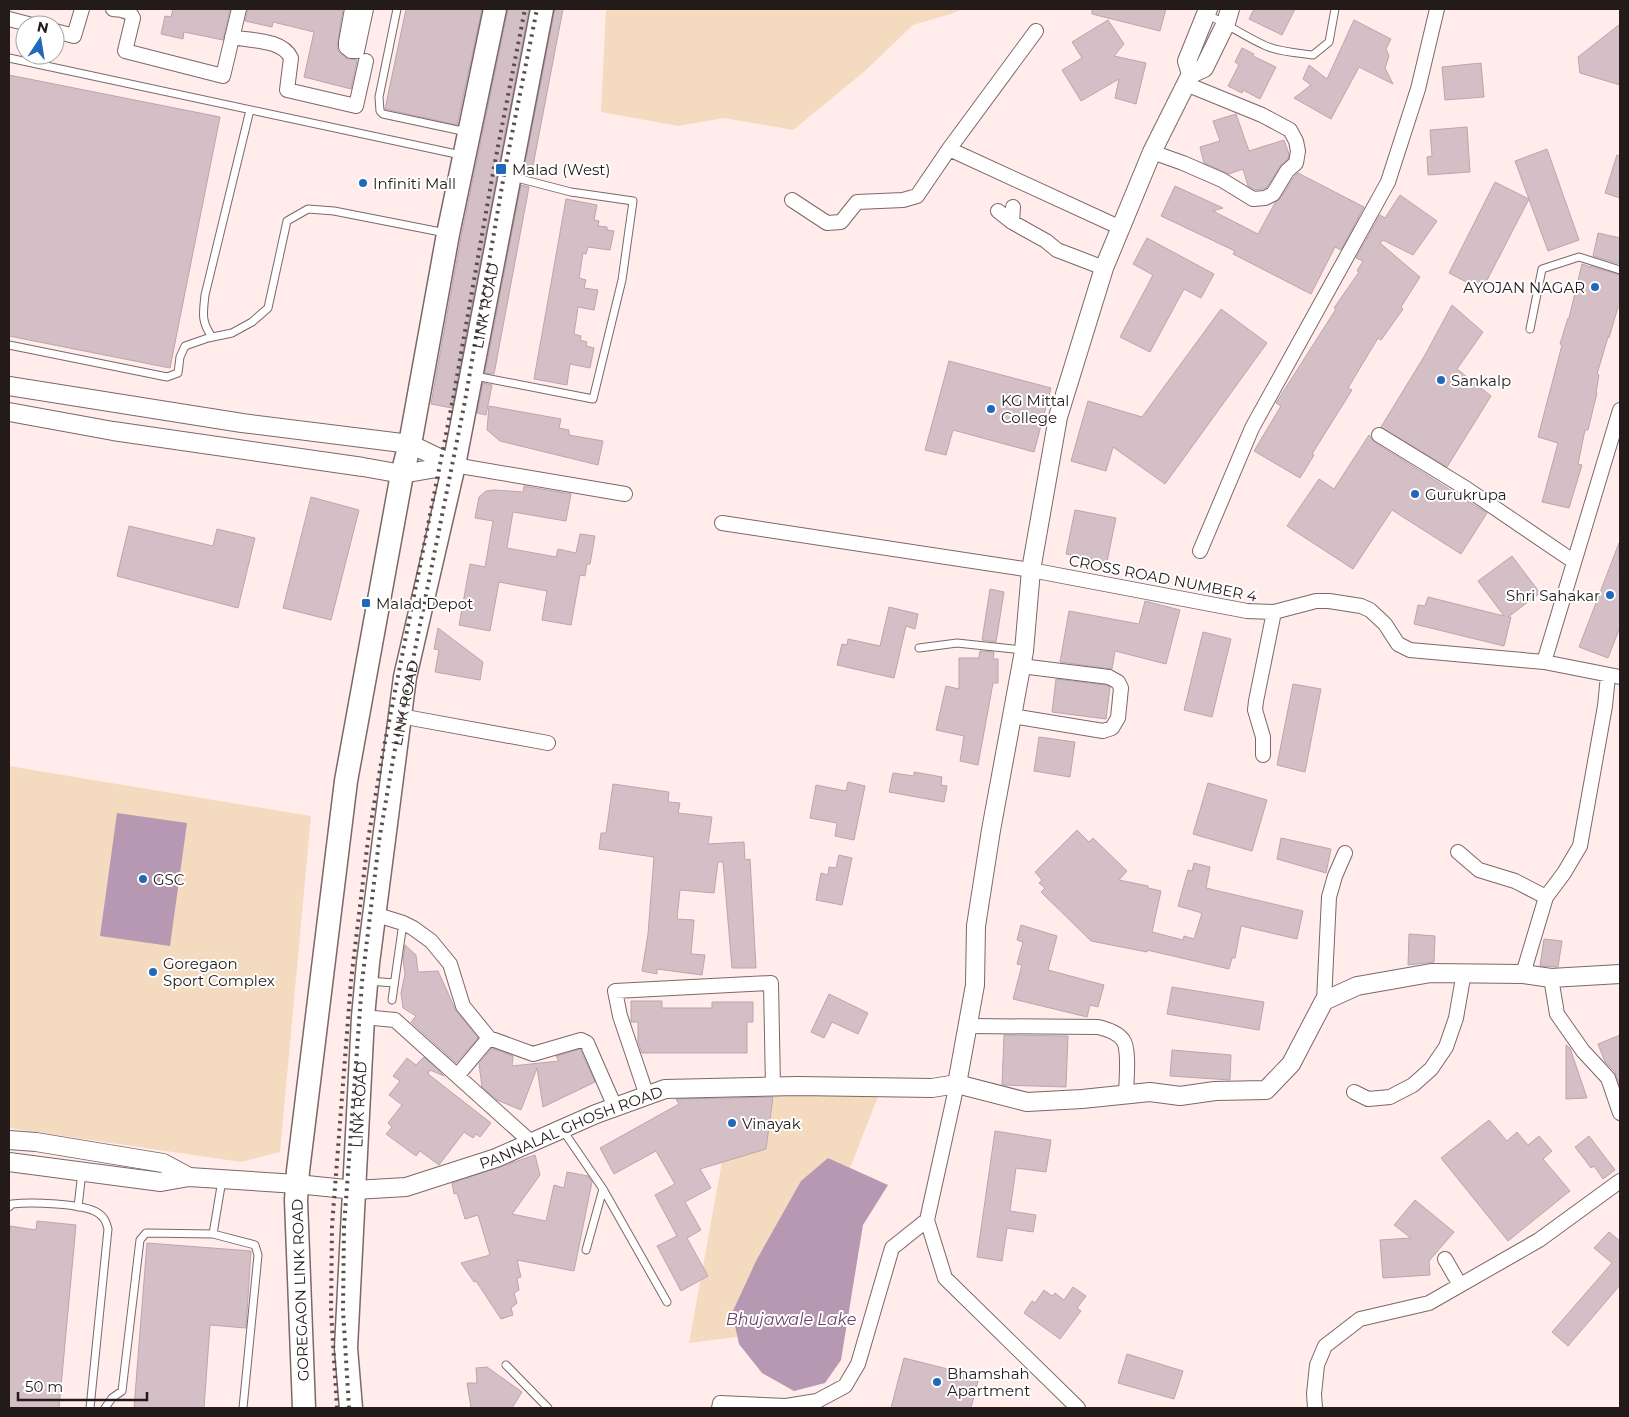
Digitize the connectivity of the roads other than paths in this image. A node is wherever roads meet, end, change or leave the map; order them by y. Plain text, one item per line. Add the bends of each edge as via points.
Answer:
1 (82, 9) edge
2 (113, 9) edge
3 (239, 9) edge
4 (352, 9) edge
5 (366, 9) edge
6 (397, 9) edge
7 (495, 9) edge
8 (542, 9) edge
9 (1335, 9) edge
10 (1438, 9) edge
11 (1207, 12) edge
12 (1228, 16) edge
13 (1036, 31) dead end
14 (65, 34) edge
15 (232, 38) junction
16 (9, 58) edge
17 (366, 61) dead end
18 (1188, 79) junction
19 (250, 110) junction
20 (470, 132) junction
21 (949, 149) junction
22 (1152, 152) junction
23 (465, 156) junction
24 (510, 176) junction
25 (792, 200) dead end
26 (1013, 206) dead end
27 (998, 211) dead end
28 (1012, 222) junction
29 (1120, 228) junction
30 (448, 234) junction
31 (1104, 268) junction
32 (1620, 270) edge
33 (1530, 329) dead end
34 (212, 337) junction
35 (9, 345) edge
36 (472, 375) junction
37 (9, 386) edge
38 (117, 403) junction
39 (1620, 410) edge
40 (9, 412) edge
41 (113, 431) junction
42 (1379, 434) dead end
43 (410, 444) junction
44 (454, 465) junction
45 (402, 474) junction
46 (625, 494) dead end
47 (722, 523) dead end
48 (1200, 551) dead end
49 (1574, 561) junction
50 (1031, 570) junction
51 (1274, 612) junction
52 (919, 648) dead end
53 (1022, 658) junction
54 (1544, 662) junction
55 (1614, 676) edge
56 (400, 716) junction
57 (1012, 716) junction
58 (548, 743) dead end
59 (1263, 755) dead end
60 (1458, 852) dead end
61 (1344, 853) dead end
62 (1546, 897) junction
63 (374, 914) junction
64 (403, 923) junction
65 (1464, 972) junction
66 (1522, 974) junction
67 (1620, 974) edge
68 (1551, 978) junction
69 (367, 981) junction
70 (394, 983) junction
71 (392, 1000) dead end
72 (1324, 1001) junction
73 (363, 1017) junction
74 (968, 1026) junction
75 (489, 1038) junction
76 (457, 1076) junction
77 (957, 1084) junction
78 (773, 1087) junction
79 (1354, 1092) dead end
80 (647, 1096) junction
81 (1126, 1096) junction
82 (615, 1107) junction
83 (1620, 1113) edge
84 (562, 1129) junction
85 (9, 1140) edge
86 (532, 1143) junction
87 (9, 1162) edge
88 (82, 1172) junction
89 (189, 1176) junction
90 (298, 1178) junction
91 (222, 1179) junction
92 (1620, 1181) edge
93 (603, 1189) junction
94 (355, 1190) junction
95 (9, 1207) edge
96 (78, 1207) junction
97 (927, 1220) junction
98 (213, 1234) junction
99 (586, 1250) dead end
100 (1445, 1259) dead end
101 (1460, 1285) junction
102 (667, 1302) dead end
103 (506, 1365) dead end
104 (90, 1408) edge
105 (105, 1408) edge
106 (243, 1408) edge
107 (304, 1408) edge
108 (350, 1408) edge
109 (548, 1408) edge
110 (719, 1408) edge
111 (1078, 1408) edge
112 (1315, 1408) edge

1 - 14 street via 74,36
2 - 15 street via 130,12 133,18 125,51 223,76
3 - 15 street
4 - 5 street via 346,42 351,51 357,51
6 - 20 lane via 379,97 380,111
7 - 20 main road
8 - 24 main road, LINK ROAD
9 - 12 lane via 1328,42 1313,54 1268,46
10 - 48 street via 1418,89 1388,182 1252,428
11 - 12 lane
11 - 18 street via 1187,61
12 - 18 street via 1204,68
13 - 21 street
15 - 17 street via 274,44 286,50 291,58 287,90 356,106
16 - 19 lane
18 - 22 street
18 - 22 street via 1290,130 1298,151 1296,163 1273,194 1253,199 1222,180
19 - 23 lane
19 - 34 lane via 205,295 202,316
20 - 23 main road
21 - 25 street via 917,196 903,200 857,202 841,222 826,223
21 - 29 street
22 - 29 street
23 - 30 main road
24 - 36 main road, LINK ROAD
24 - 36 lane via 571,192 632,201 622,280 593,399
26 - 28 street
27 - 28 street
28 - 31 street via 1057,250
29 - 31 street
30 - 34 lane via 334,211 308,209 287,221 268,308 232,333
30 - 43 main road
31 - 50 street via 1058,417
32 - 33 lane via 1579,257 1542,269
34 - 35 lane via 185,346 178,373 167,377
36 - 44 main road, LINK ROAD
37 - 38 street
38 - 41 street
38 - 43 street
39 - 49 street
40 - 41 street
41 - 45 street
42 - 49 street
43 - 44 street
43 - 45 main road
44 - 45 street
44 - 46 street
44 - 56 main road, LINK ROAD via 405,677
45 - 90 main road via 346,781
47 - 50 street, CROSS ROAD NUMBER 4
49 - 54 street
50 - 51 street, CROSS ROAD NUMBER 4 via 1248,611
50 - 53 street
51 - 54 street, CROSS ROAD NUMBER 4 via 1316,601 1361,606 1385,624 1398,644 1410,650
51 - 59 street via 1255,710 1263,737
52 - 53 lane via 957,643
53 - 57 street
53 - 57 street via 1109,677 1118,682 1121,688 1118,718 1112,728 1103,731
54 - 55 street, CROSS ROAD NUMBER 4
55 - 62 street via 1605,706 1580,846
56 - 58 street
56 - 63 main road, LINK ROAD
57 - 74 street via 976,926 975,985
60 - 62 street via 1479,870 1515,881
61 - 72 street via 1329,897
62 - 66 street
63 - 64 street
63 - 69 main road, LINK ROAD
64 - 70 lane
64 - 75 street via 431,941 450,964 463,1006
65 - 66 street
65 - 72 street via 1431,972 1357,986
65 - 79 street via 1456,1018 1446,1047 1430,1069 1413,1085 1390,1098 1368,1099
66 - 68 street
67 - 68 street
68 - 83 street via 1557,1014 1583,1051 1608,1078
69 - 70 lane
69 - 73 main road, LINK ROAD
70 - 71 lane
72 - 81 street via 1292,1064 1266,1090 1215,1091 1180,1096 1150,1092
73 - 76 street via 395,1020
73 - 94 main road, LINK ROAD
74 - 77 street
74 - 81 street via 1098,1027 1113,1032 1123,1040 1126,1050
75 - 76 street
75 - 82 street via 533,1054 581,1040 588,1043
76 - 86 street
77 - 78 street, PANNALAL GHOSH ROAD via 932,1088
77 - 81 street via 1027,1102
77 - 97 street
78 - 80 street, PANNALAL GHOSH ROAD via 666,1089
78 - 80 street via 771,983 615,991 620,1016
80 - 82 street, PANNALAL GHOSH ROAD
82 - 84 street, PANNALAL GHOSH ROAD
84 - 86 street, PANNALAL GHOSH ROAD
84 - 93 lane
85 - 89 street via 163,1163
86 - 94 street, PANNALAL GHOSH ROAD via 406,1187
87 - 88 street
88 - 89 street via 161,1182
88 - 96 lane
89 - 91 street, PANNALAL GHOSH ROAD
90 - 91 street, PANNALAL GHOSH ROAD
90 - 94 street, PANNALAL GHOSH ROAD
90 - 107 main road, GOREGAON LINK ROAD via 296,1200
91 - 98 lane
92 - 101 street via 1539,1240
93 - 99 lane
93 - 102 lane
94 - 108 main road, LINK ROAD via 346,1348
95 - 96 lane via 30,1203
96 - 104 lane via 97,1212 106,1219 108,1228
97 - 110 street via 892,1248 858,1364 845,1386 817,1401 786,1406 720,1403
97 - 111 street via 945,1278
98 - 105 lane via 146,1233 140,1240 122,1391
98 - 106 lane via 255,1246 258,1255
100 - 101 street
101 - 112 street via 1430,1303 1360,1319 1325,1346 1317,1365
103 - 109 lane

